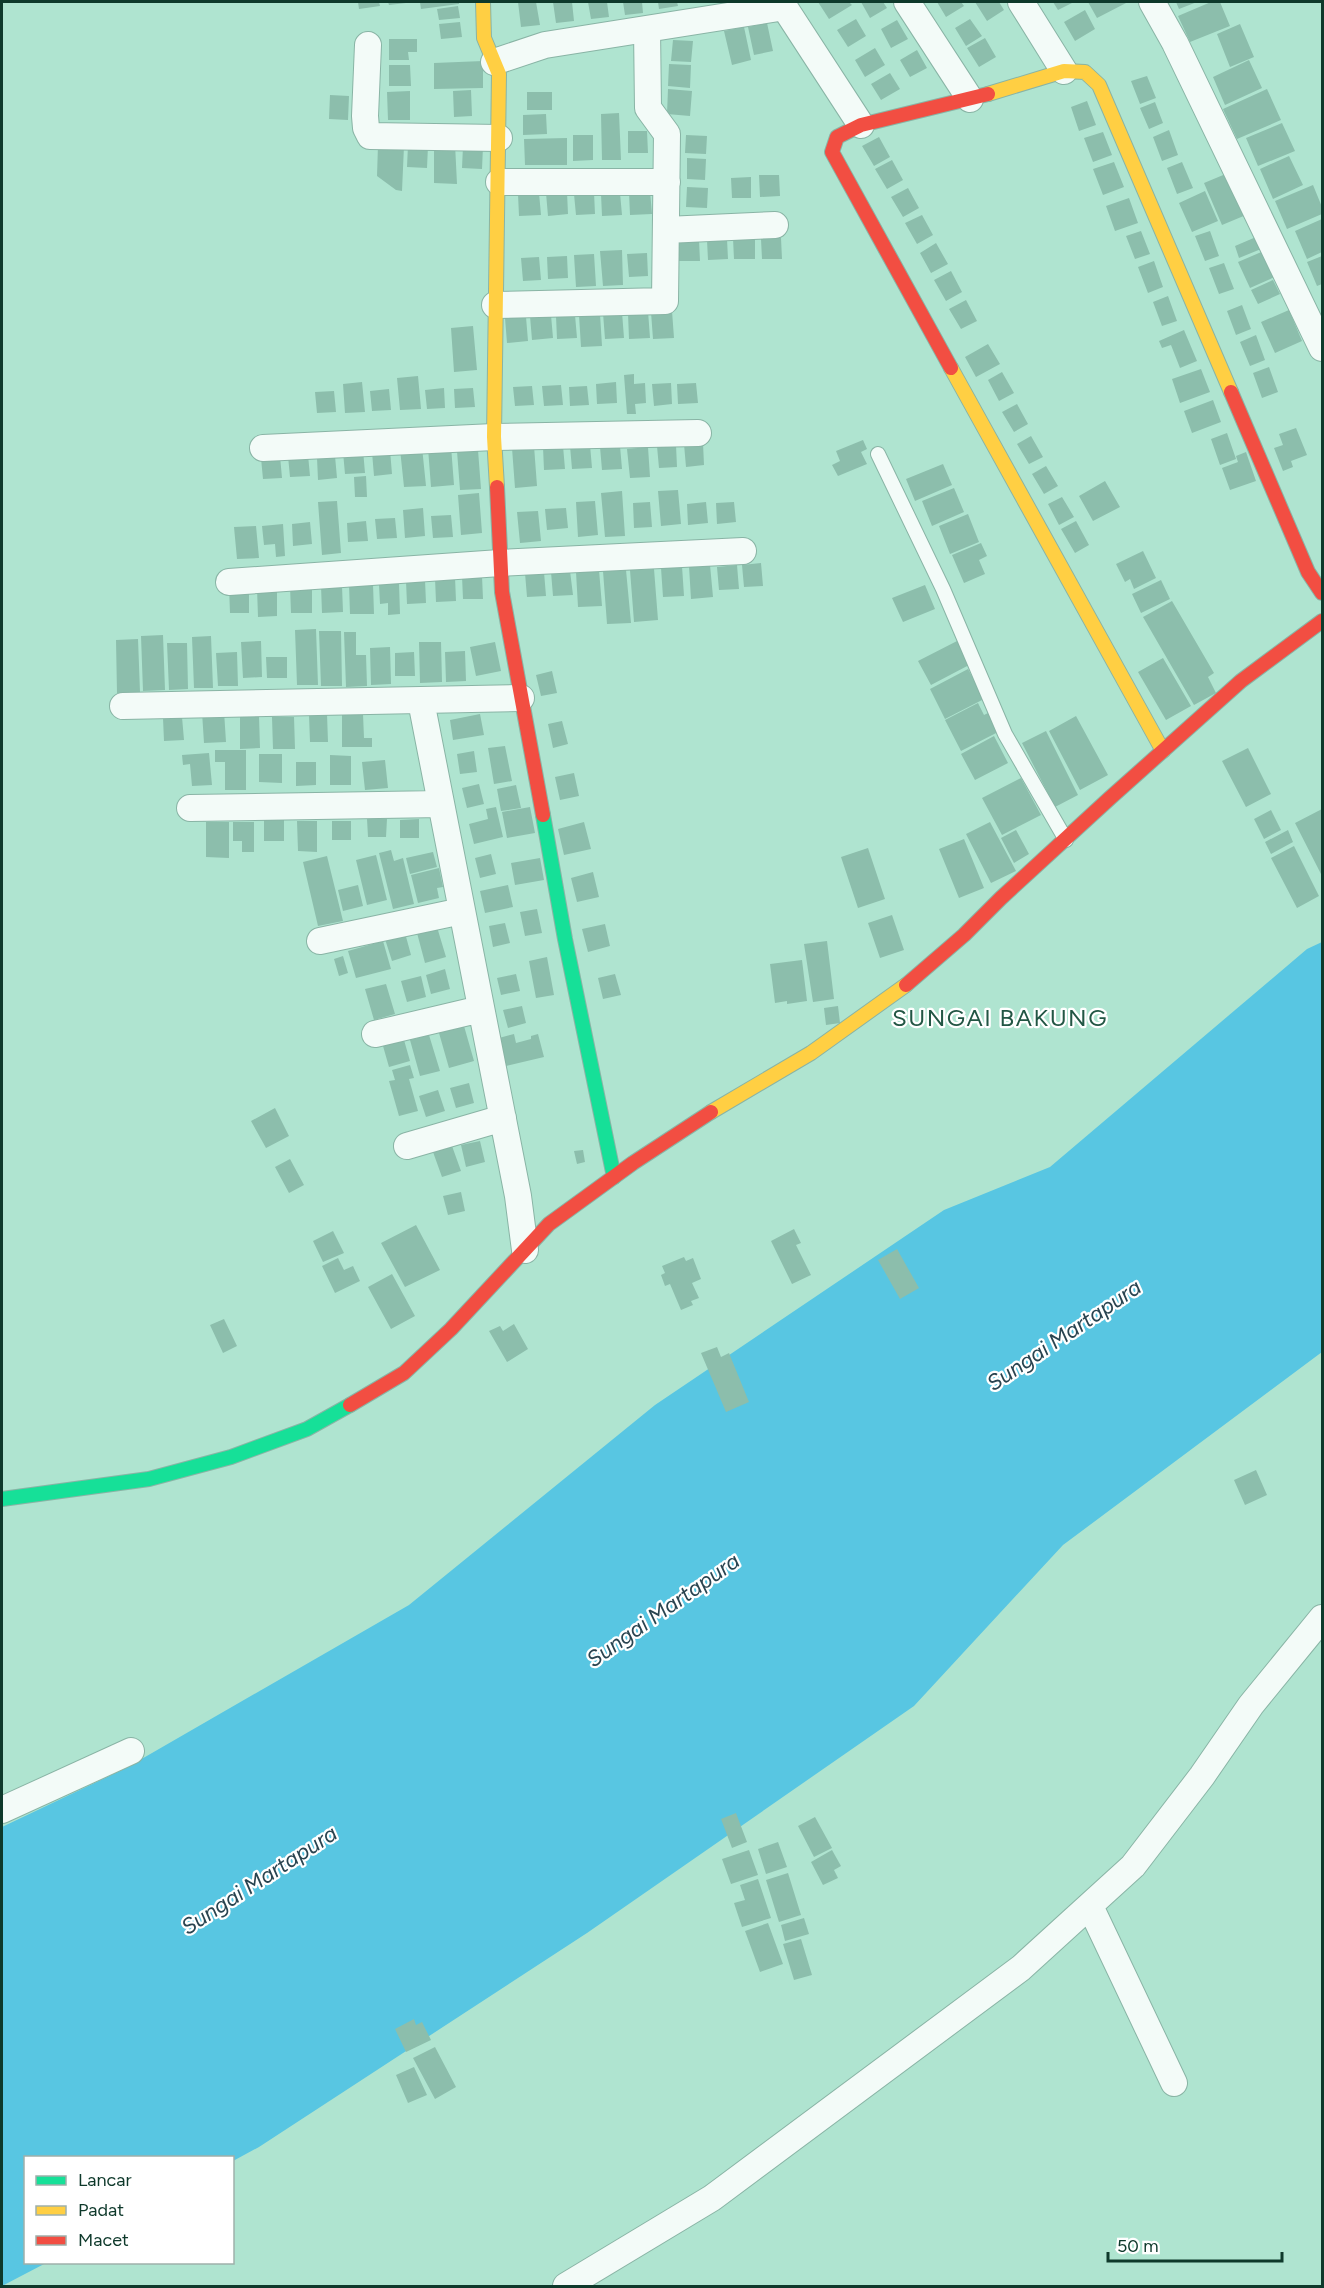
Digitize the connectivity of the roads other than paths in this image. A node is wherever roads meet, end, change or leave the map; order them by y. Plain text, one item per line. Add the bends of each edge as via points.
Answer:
1 (483, 2) edge
2 (907, 2) edge
3 (1021, 2) edge
4 (1152, 2) edge
5 (783, 4) edge
6 (647, 29) junction
7 (368, 45) dead end
8 (494, 62) junction
9 (1064, 71) junction
10 (970, 99) junction
11 (861, 125) junction
12 (499, 138) junction
13 (499, 182) junction
14 (667, 182) junction
15 (775, 225) dead end
16 (666, 230) junction
17 (495, 305) junction
18 (1323, 348) edge
19 (698, 432) dead end
20 (494, 437) junction
21 (263, 448) dead end
22 (879, 454) dead end
23 (743, 551) dead end
24 (500, 563) junction
25 (229, 582) dead end
26 (1323, 593) edge
27 (1321, 627) edge
28 (521, 698) junction
29 (421, 700) junction
30 (123, 706) dead end
31 (1163, 751) junction
32 (441, 804) junction
33 (190, 808) dead end
34 (1066, 840) junction
35 (462, 911) junction
36 (320, 941) dead end
37 (481, 1009) junction
38 (375, 1034) dead end
39 (503, 1118) junction
40 (407, 1146) dead end
41 (614, 1177) junction
42 (525, 1250) junction
43 (2, 1500) edge
44 (1323, 1618) edge
45 (130, 1751) dead end
46 (2, 1810) edge
47 (1090, 1906) junction
48 (1174, 2083) dead end
49 (566, 2286) edge

1 - 8 street via 484,38
2 - 10 street
3 - 9 street
4 - 18 street
5 - 6 street
5 - 11 street
6 - 8 street via 545,45
6 - 14 street via 648,108 667,134
7 - 12 street via 365,116 370,136
8 - 12 street via 499,74
9 - 10 street
9 - 26 street via 1085,72 1099,85 1308,572
10 - 11 street
11 - 31 street via 837,136 832,152
12 - 13 street
13 - 14 street
13 - 17 street
14 - 16 street
15 - 16 street
16 - 17 street via 665,302
17 - 20 street
19 - 20 street
20 - 21 street
20 - 24 street
22 - 34 lane via 1005,734
23 - 24 street
24 - 25 street
24 - 28 street
27 - 31 street via 1241,681
28 - 29 street
28 - 41 street
29 - 30 street
29 - 32 street
31 - 34 street
32 - 33 street
32 - 35 street
34 - 41 street via 964,935 876,1009
35 - 36 street
35 - 37 street
37 - 38 street
37 - 39 street
39 - 40 street
39 - 42 street
41 - 42 street via 549,1224
42 - 43 street via 404,1373 307,1429 231,1457 149,1479
44 - 47 street via 1251,1705 1133,1866
45 - 46 street
47 - 48 street
47 - 49 street via 1012,1976 712,2198

